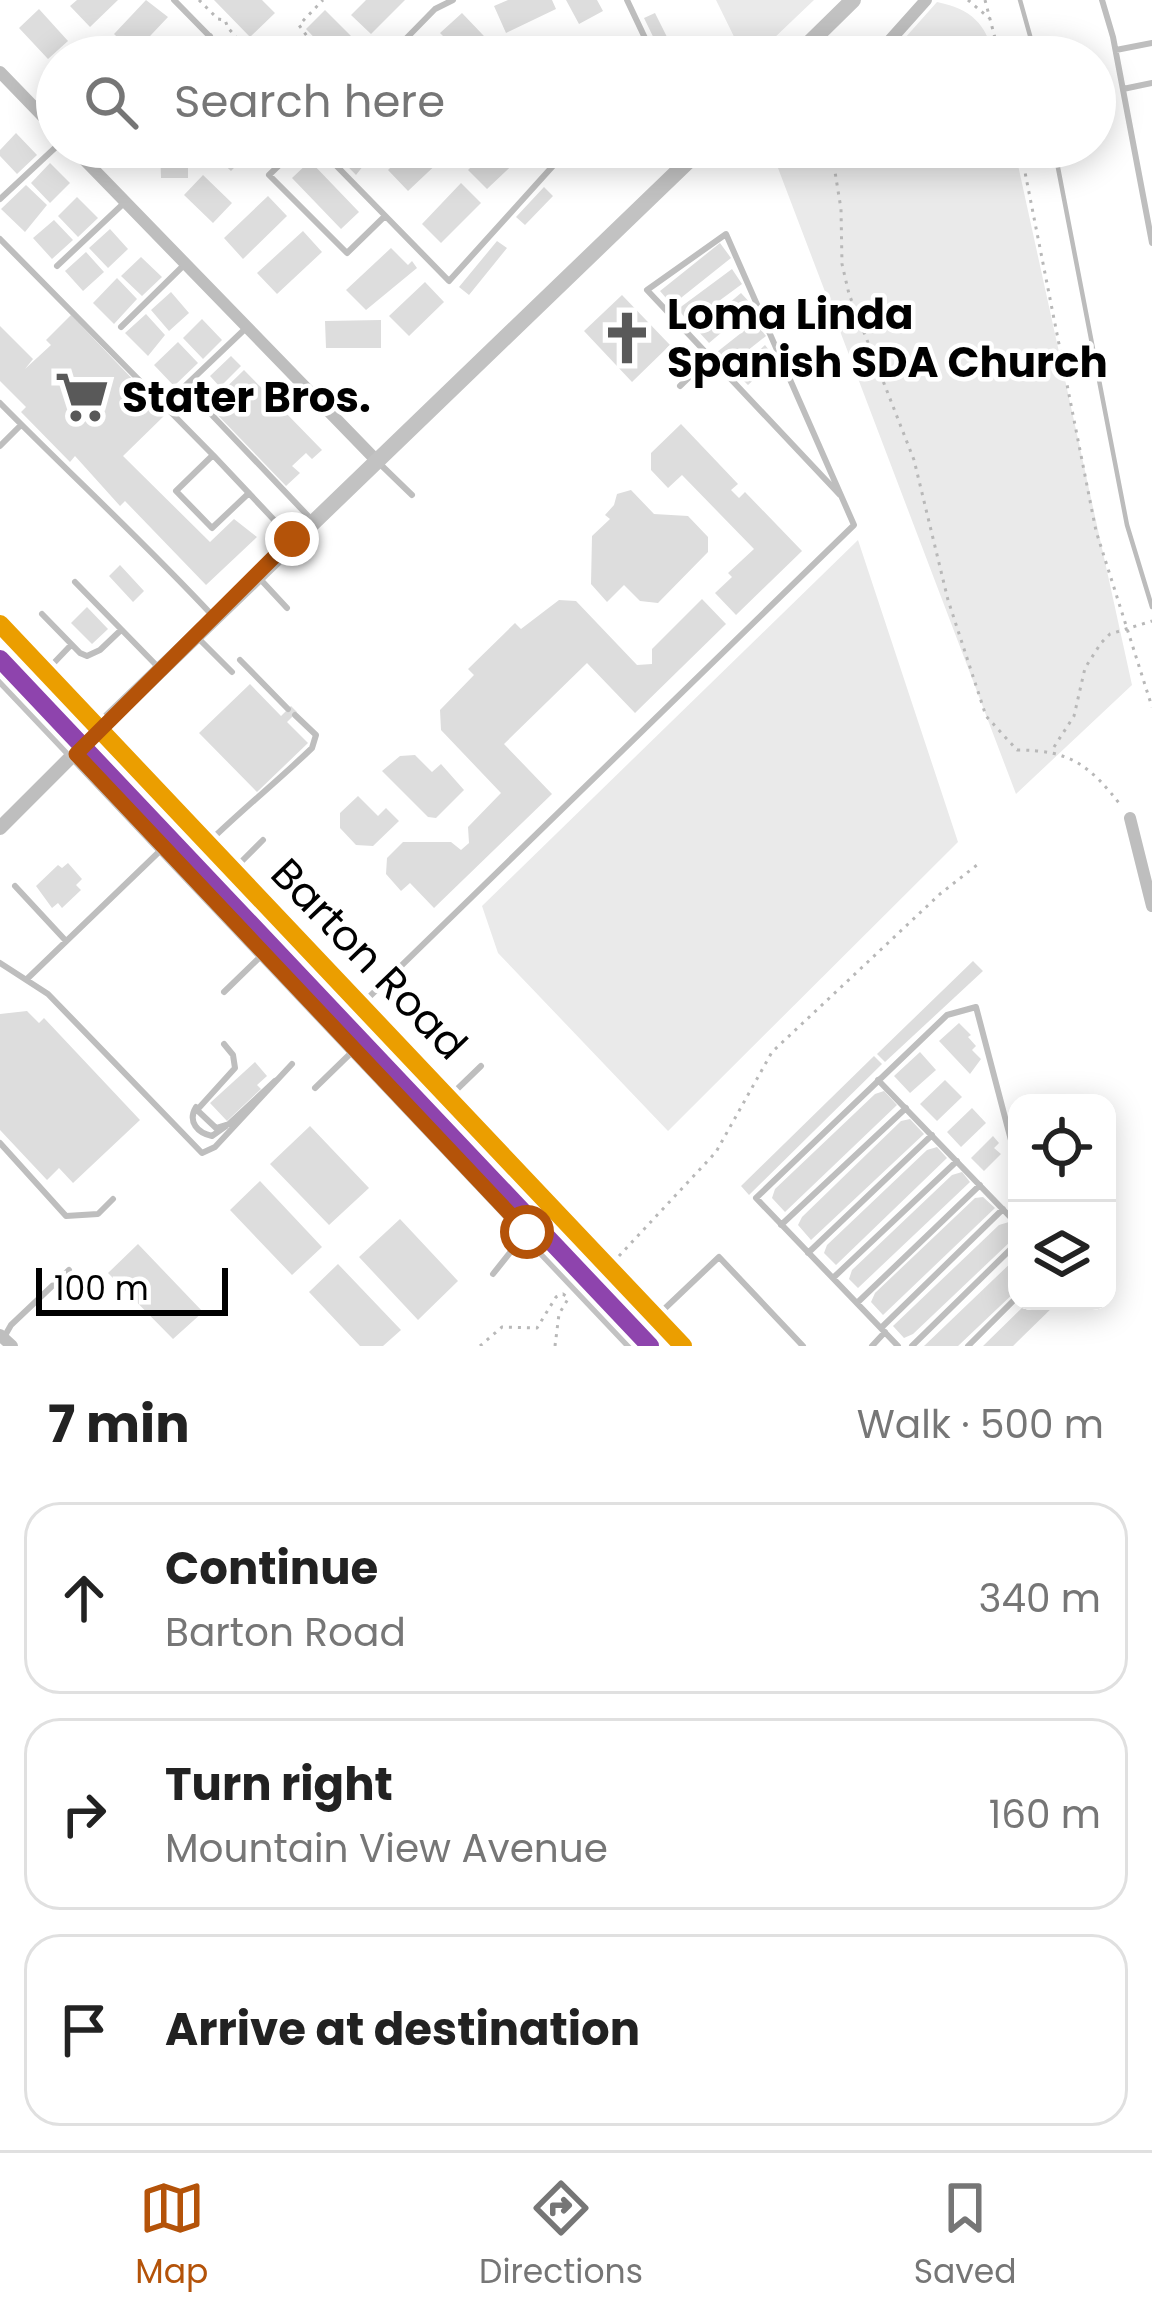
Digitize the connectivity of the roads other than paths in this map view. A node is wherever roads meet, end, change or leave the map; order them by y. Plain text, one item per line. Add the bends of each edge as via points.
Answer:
1 (174, 0) edge
2 (453, 0) edge
3 (627, 0) edge
4 (854, 0) edge
5 (926, 0) edge
6 (1102, 0) edge
7 (210, 36) edge
8 (409, 36) edge
9 (643, 36) edge
10 (817, 36) edge
11 (894, 36) edge
12 (1112, 36) edge
13 (1152, 43) edge
14 (1116, 50) joint
15 (1, 75) edge
16 (1152, 83) edge
17 (1123, 89) junction
18 (36, 110) edge
19 (36, 166) edge
20 (93, 168) edge
21 (276, 168) edge
22 (339, 168) edge
23 (551, 168) edge
24 (680, 168) edge
25 (0, 199) edge
26 (126, 202) junction
27 (386, 216) junction
28 (0, 239) edge
29 (1152, 244) edge
30 (186, 264) junction
31 (57, 266) dead end
32 (121, 327) dead end
33 (247, 327) junction
34 (710, 357) junction
35 (680, 386) dead end
36 (183, 388) dead end
37 (0, 403) edge
38 (210, 413) dead end
39 (21, 425) junction
40 (0, 446) edge
41 (213, 455) junction
42 (375, 459) junction
43 (249, 493) junction
44 (412, 495) dead end
45 (840, 495) junction
46 (312, 520) junction
47 (292, 539) junction
48 (256, 574) junction
49 (75, 582) dead end
50 (287, 608) dead end
51 (43, 614) dead end
52 (214, 616) junction
53 (0, 624) edge
54 (122, 630) junction
55 (195, 635) junction
56 (71, 645) junction
57 (240, 660) dead end
58 (160, 669) junction
59 (45, 671) junction
60 (232, 672) dead end
61 (0, 675) edge
62 (100, 728) junction
63 (76, 754) junction
64 (1130, 818) road end
65 (0, 828) edge
66 (263, 840) dead end
67 (208, 842) junction
68 (164, 847) junction
69 (234, 869) junction
70 (15, 886) dead end
71 (1152, 906) edge
72 (66, 941) junction
73 (264, 953) junction
74 (0, 963) edge
75 (27, 979) junction
76 (224, 992) dead end
77 (362, 1004) junction
78 (224, 1044) dead end
79 (355, 1049) junction
80 (292, 1064) dead end
81 (481, 1066) dead end
82 (278, 1079) junction
83 (878, 1080) junction
84 (315, 1088) dead end
85 (450, 1096) junction
86 (199, 1105) junction
87 (906, 1108) junction
88 (229, 1124) junction
89 (1008, 1129) edge
90 (932, 1136) junction
91 (0, 1143) edge
92 (957, 1161) junction
93 (980, 1185) junction
94 (113, 1199) dead end
95 (1003, 1209) junction
96 (1008, 1214) edge
97 (781, 1225) junction
98 (527, 1232) junction
99 (1008, 1252) edge
100 (808, 1253) junction
101 (69, 1270) dead end
102 (493, 1274) dead end
103 (832, 1278) junction
104 (857, 1303) junction
105 (1008, 1307) edge
106 (656, 1316) junction
107 (883, 1330) junction
108 (4, 1340) edge
109 (635, 1346) edge
110 (683, 1346) edge
111 (803, 1346) edge
112 (872, 1346) edge
113 (898, 1346) edge
114 (912, 1346) edge
115 (968, 1346) edge

1 - 7 lane
2 - 8 lane
3 - 9 lane
4 - 10 main road
5 - 11 street
6 - 12 lane
13 - 14 lane
14 - 17 lane
15 - 18 street
16 - 17 lane
17 - 29 lane
19 - 25 lane
20 - 26 street
21 - 27 lane via 269,175 347,253
22 - 27 lane
23 - 27 lane via 449,281
24 - 42 main road
26 - 30 street
26 - 31 lane
28 - 41 lane
30 - 32 lane
30 - 33 street
33 - 36 lane
33 - 42 street
34 - 35 lane
34 - 45 lane
34 - 45 lane via 647,290 726,234
37 - 39 lane
38 - 46 lane
39 - 40 lane
39 - 52 lane
41 - 43 lane
41 - 43 lane via 176,491 188,504 212,528
42 - 44 lane
42 - 46 main road
43 - 47 lane
45 - 77 lane via 854,526
46 - 47 main road
47 - 48 main road
48 - 50 lane
48 - 52 main road
49 - 54 lane
51 - 56 lane
52 - 55 main road
53 - 59 main road, Barton Road
54 - 56 lane via 87,656
54 - 58 lane
55 - 58 main road
55 - 60 lane
56 - 59 lane
57 - 67 lane via 316,735 312,748
58 - 62 main road
59 - 62 main road, Barton Road
61 - 63 main road, Barton Road
62 - 63 street
62 - 67 main road, Barton Road
63 - 65 street
63 - 68 main road, Barton Road
64 - 71 street
66 - 69 lane
67 - 69 main road, Barton Road
68 - 72 lane
68 - 73 main road, Barton Road
69 - 77 main road, Barton Road
70 - 72 lane
72 - 75 lane
73 - 76 lane
73 - 79 main road, Barton Road
74 - 75 lane
75 - 82 lane via 202,1153
77 - 85 main road, Barton Road
78 - 86 lane via 235,1068
79 - 84 lane
79 - 98 main road, Barton Road
80 - 82 lane
81 - 85 lane
82 - 88 lane
83 - 87 lane
83 - 89 lane via 947,1015 976,1007
83 - 97 lane via 756,1198
85 - 106 main road, Barton Road
86 - 88 lane via 216,1128
86 - 88 lane via 196,1129 212,1136
87 - 90 lane
87 - 97 lane
90 - 92 lane
90 - 100 lane
91 - 94 lane via 65,1216 98,1214
92 - 93 lane
92 - 103 lane
93 - 95 lane
93 - 104 lane
95 - 96 lane
95 - 107 lane
97 - 100 lane
98 - 102 lane
98 - 109 main road, Barton Road via 574,1293
99 - 114 lane
100 - 103 lane
101 - 108 lane
103 - 104 lane
104 - 107 lane
105 - 115 lane
106 - 110 main road, Barton Road
106 - 111 lane via 719,1257
107 - 112 lane
107 - 113 lane

